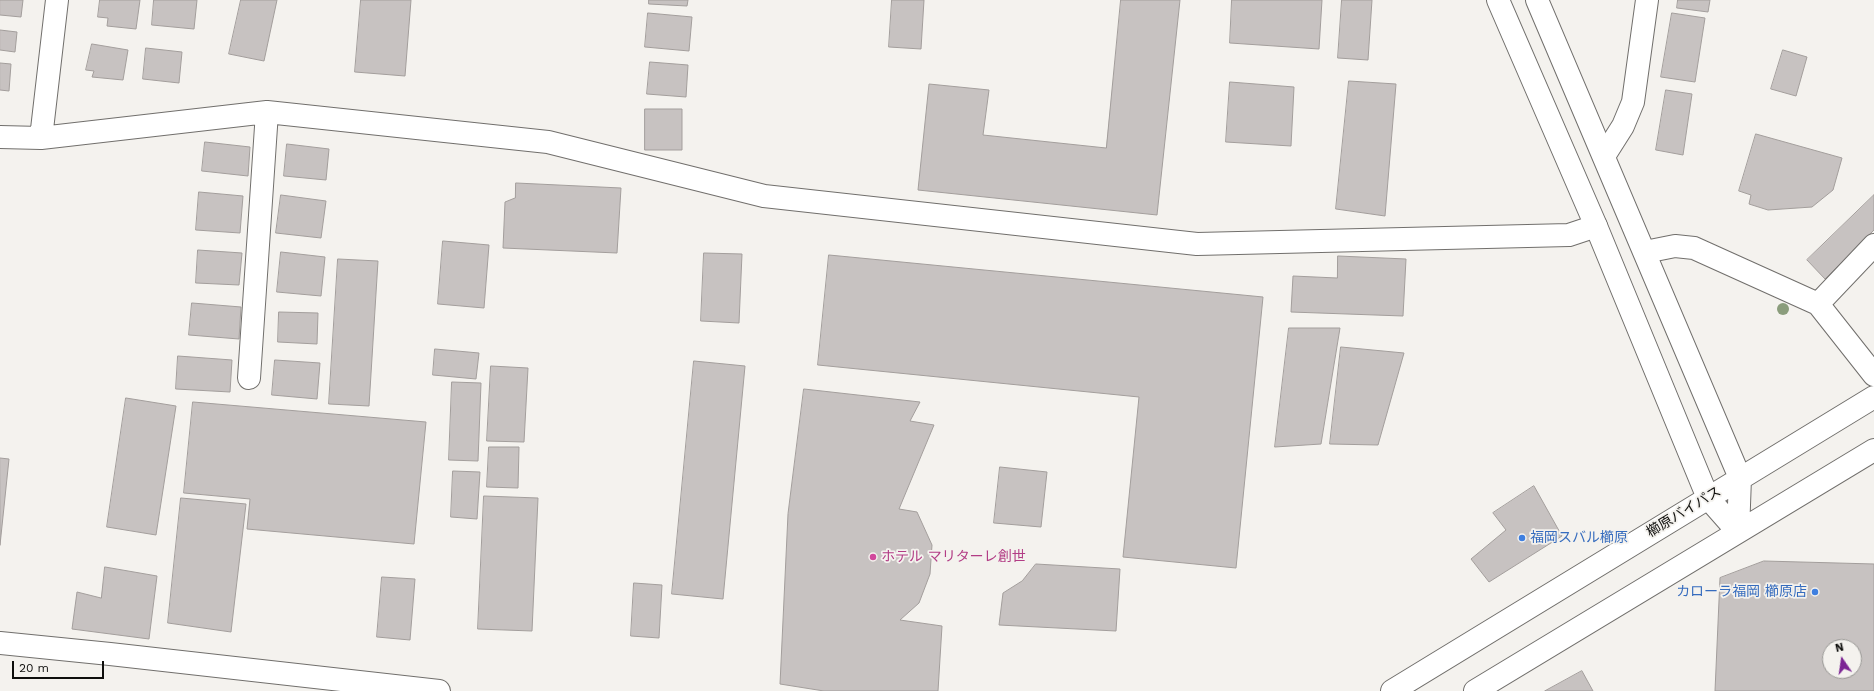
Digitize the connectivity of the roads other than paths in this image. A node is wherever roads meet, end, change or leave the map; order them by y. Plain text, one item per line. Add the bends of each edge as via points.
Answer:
1 (57, 0) edge
2 (1498, 0) edge
3 (1538, 0) edge
4 (1647, 0) edge
5 (267, 112) junction
6 (0, 137) edge
7 (41, 138) junction
8 (1604, 156) junction
9 (1596, 226) junction
10 (1874, 244) edge
11 (1645, 252) junction
12 (1818, 304) junction
13 (1874, 375) edge
14 (249, 378) dead end
15 (1874, 397) edge
16 (1874, 450) edge
17 (1740, 478) junction
18 (1708, 498) junction
19 (1738, 532) junction
20 (0, 643) edge
21 (439, 691) edge
22 (1392, 691) edge
23 (1476, 691) edge

1 - 7 street
2 - 9 street
3 - 8 street
4 - 8 street via 1633,102 1623,126
5 - 7 street
5 - 9 street via 548,142 764,196 1197,244 1569,235
5 - 14 street
6 - 7 street
8 - 11 street
9 - 18 street
10 - 12 street
11 - 12 street via 1675,246 1694,248
11 - 17 street
12 - 13 street
15 - 17 street, 櫛原バイパス
16 - 19 street
17 - 18 street, 櫛原バイパス
17 - 19 street
18 - 19 street
18 - 22 street, 櫛原バイパス
19 - 23 street
20 - 21 street

